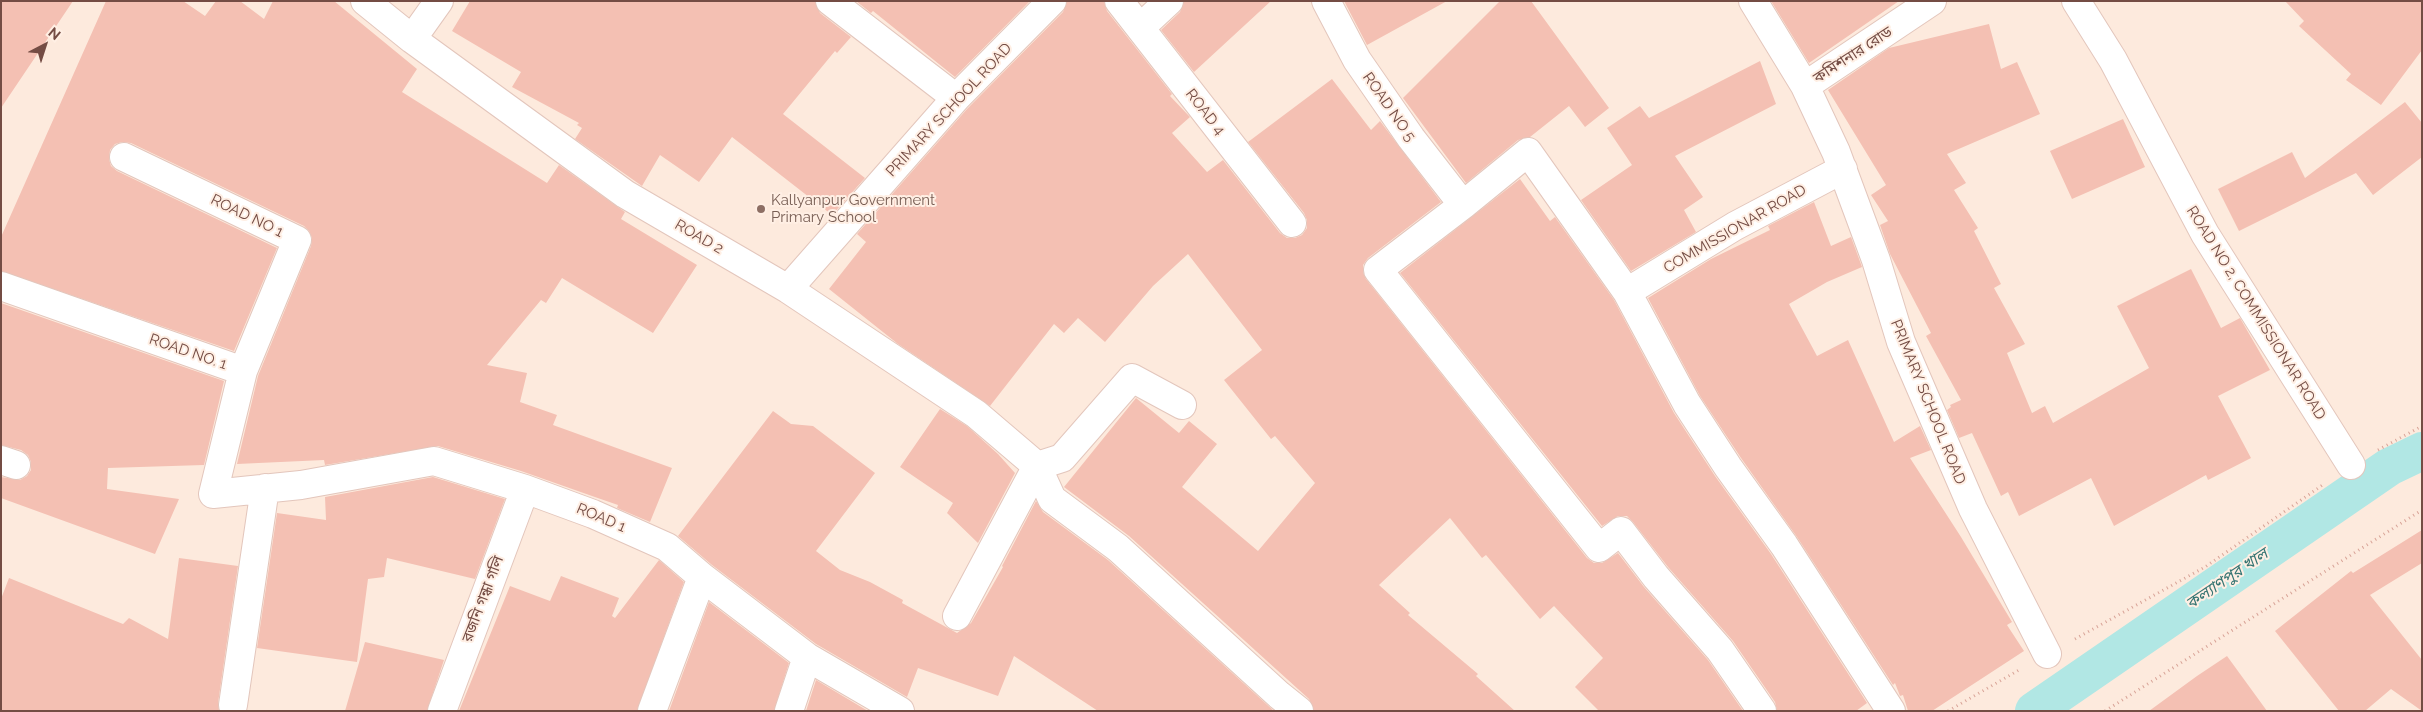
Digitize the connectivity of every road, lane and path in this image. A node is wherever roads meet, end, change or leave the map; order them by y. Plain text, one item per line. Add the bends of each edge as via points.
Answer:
1 (365, 1) edge
2 (439, 1) edge
3 (830, 1) edge
4 (1052, 1) edge
5 (1119, 1) edge
6 (1169, 1) edge
7 (1326, 1) edge
8 (1753, 1) edge
9 (1932, 1) edge
10 (2076, 1) edge
11 (1140, 28) junction
12 (412, 39) junction
13 (1805, 86) junction
14 (956, 98) junction
15 (124, 157) dead end
16 (1843, 169) junction
17 (1463, 205) junction
18 (1292, 223) dead end
19 (1, 286) edge
20 (788, 289) junction
21 (1627, 292) junction
22 (243, 371) junction
23 (1182, 405) dead end
24 (2422, 426) edge
25 (2351, 465) junction
26 (1037, 466) junction
27 (260, 488) junction
28 (525, 489) junction
29 (2422, 510) edge
30 (702, 577) junction
31 (958, 616) dead end
32 (2047, 654) junction
33 (807, 658) junction
34 (232, 705) dead end
35 (442, 711) edge
36 (652, 711) edge
37 (789, 711) edge
38 (900, 711) edge
39 (1299, 711) edge
40 (1762, 711) edge
41 (1891, 711) edge
42 (1948, 711) edge
43 (2105, 711) edge

1 - 12 street, ROAD 2
2 - 12 street
3 - 14 street
4 - 14 street, PRIMARY SCHOOL ROAD
5 - 11 street, ROAD 4
6 - 11 street
7 - 17 street, ROAD NO 5 via 1357,60
8 - 13 street, কমিশনার রোড
9 - 13 street, কমিশনার রোড
10 - 25 street, ROAD NO 2, COMMISSIONAR ROAD via 2113,60 2205,234
11 - 18 street, ROAD 4
12 - 20 street, ROAD 2 via 625,194
13 - 16 street, PRIMARY SCHOOL ROAD
14 - 20 street, PRIMARY SCHOOL ROAD
15 - 22 street, ROAD NO 1 via 297,240
16 - 21 street, COMMISSIONAR ROAD via 1736,226
16 - 32 street, PRIMARY SCHOOL ROAD via 1904,351 1973,509
17 - 21 street via 1528,152
17 - 40 street via 1378,270 1599,548 1621,531 1656,577 1720,650
19 - 22 street, ROAD NO. 1
20 - 26 street, ROAD 2 via 976,414
21 - 41 street via 1687,404 1784,545
22 - 27 street, ROAD NO. 1 via 213,494
23 - 26 street via 1132,378 1062,458
24 - 25 path
25 - 32 path via 2206,567
26 - 31 street
26 - 39 street via 1052,499 1118,548
27 - 28 street, ROAD 1 via 434,461
27 - 34 street
28 - 30 street, ROAD 1 via 593,514 668,548
28 - 35 street, রজনি গন্ধা গলি
29 - 43 path
30 - 33 street, ROAD 1
30 - 36 street
32 - 42 path
33 - 37 street
33 - 38 street, ROAD 1

